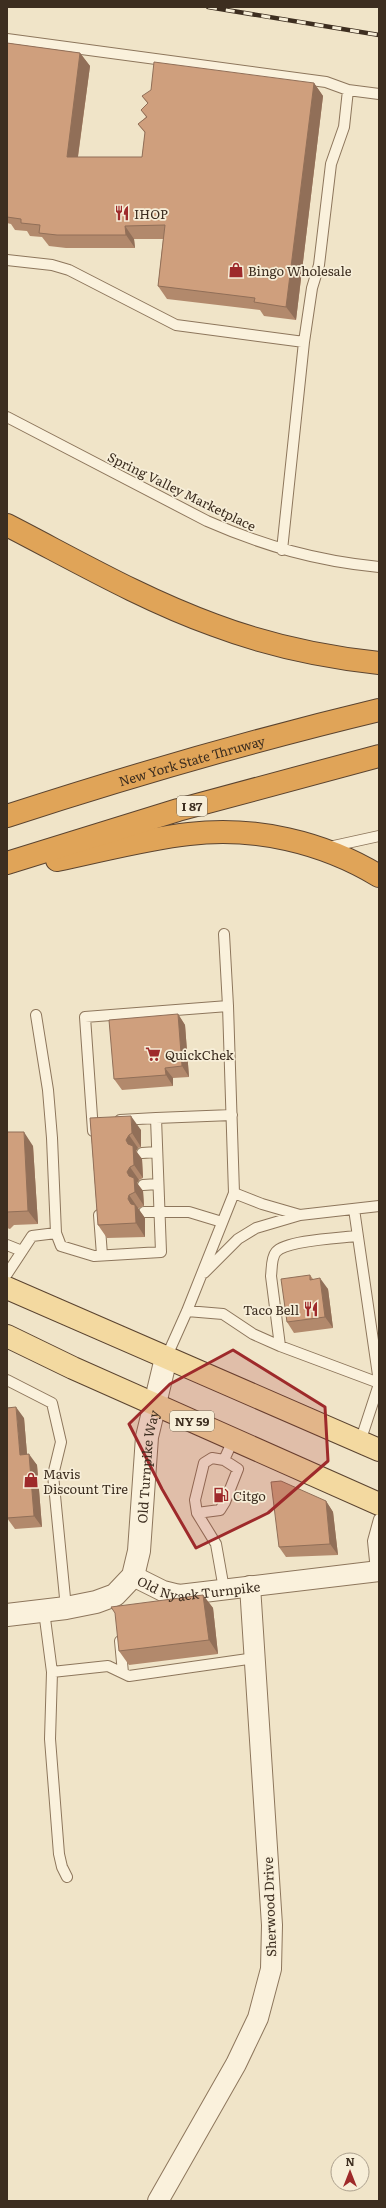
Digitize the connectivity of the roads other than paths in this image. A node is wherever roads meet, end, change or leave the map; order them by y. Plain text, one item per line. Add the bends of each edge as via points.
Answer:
1 (7, 39) edge
2 (348, 90) junction
3 (379, 94) edge
4 (7, 260) edge
5 (304, 342) junction
6 (7, 418) edge
7 (7, 525) edge
8 (282, 550) junction
9 (379, 567) edge
10 (379, 663) edge
11 (379, 710) edge
12 (379, 756) edge
13 (7, 816) edge
14 (379, 836) edge
15 (323, 849) junction
16 (7, 863) edge
17 (7, 872) edge
18 (379, 876) edge
19 (224, 934) dead end
20 (228, 1006) junction
21 (36, 1015) dead end
22 (232, 1115) junction
23 (156, 1118) junction
24 (100, 1120) junction
25 (94, 1142) edge
26 (157, 1152) junction
27 (142, 1153) dead end
28 (158, 1184) junction
29 (143, 1185) dead end
30 (234, 1193) junction
31 (379, 1206) edge
32 (354, 1209) junction
33 (100, 1211) edge
34 (159, 1211) junction
35 (144, 1212) dead end
36 (300, 1215) junction
37 (222, 1222) junction
38 (56, 1233) junction
39 (357, 1236) junction
40 (7, 1244) edge
41 (22, 1251) junction
42 (102, 1255) junction
43 (7, 1274) edge
44 (201, 1276) junction
45 (7, 1288) edge
46 (187, 1311) junction
47 (7, 1336) edge
48 (280, 1346) junction
49 (166, 1358) junction
50 (7, 1380) edge
51 (379, 1383) edge
52 (154, 1404) junction
53 (375, 1404) edge
54 (234, 1440) junction
55 (369, 1446) edge
56 (224, 1460) junction
57 (379, 1504) edge
58 (197, 1513) junction
59 (379, 1520) edge
60 (377, 1571) edge
61 (133, 1576) junction
62 (250, 1586) junction
63 (224, 1589) junction
64 (66, 1608) junction
65 (44, 1611) junction
66 (7, 1615) edge
67 (118, 1627) edge
68 (255, 1658) junction
69 (52, 1672) junction
70 (123, 1673) junction
71 (67, 1876) dead end
72 (158, 2201) edge

1 - 2 lane via 326,82
2 - 3 lane
2 - 5 lane via 344,127 331,164 319,265 312,288
4 - 5 lane via 52,265 69,270 176,325
5 - 8 lane
6 - 8 lane, Spring Valley Marketplace via 208,521
7 - 10 highway via 145,595 214,625 288,648
8 - 9 lane, Spring Valley Marketplace
11 - 13 highway, New York State Thruway via 200,757
12 - 16 highway, I 87 via 178,810
14 - 15 lane
15 - 17 highway via 271,836 190,833
15 - 18 highway
19 - 20 lane
20 - 22 lane
20 - 24 lane via 85,1017
21 - 38 lane via 48,1090
22 - 23 lane
22 - 30 lane
23 - 24 lane
23 - 26 lane
24 - 25 lane
26 - 27 lane
26 - 28 lane
28 - 29 lane
28 - 34 lane
30 - 36 lane
30 - 37 lane
31 - 32 lane
32 - 36 lane
32 - 39 lane
33 - 42 lane
34 - 35 lane
34 - 37 lane via 189,1212
34 - 42 lane via 161,1252
36 - 44 lane via 256,1228 238,1239
37 - 44 lane
38 - 41 lane via 32,1236
38 - 42 lane via 61,1246 94,1256
39 - 48 lane via 288,1245 276,1252 271,1276
39 - 51 lane
40 - 41 lane
41 - 43 lane
44 - 46 lane
45 - 49 main road
46 - 48 lane via 223,1314 253,1334
46 - 49 lane
47 - 52 main road, NY 59
48 - 51 lane
49 - 52 street, Old Turnpike Way
49 - 55 main road
50 - 64 lane via 52,1403 61,1442 53,1476
51 - 53 lane
52 - 54 main road, NY 59
52 - 61 street, Old Turnpike Way via 147,1437 139,1551
53 - 55 lane
54 - 56 lane
54 - 57 main road, NY 59
56 - 58 lane via 212,1458 204,1464 195,1500
56 - 58 lane via 238,1469 225,1502 220,1510
58 - 63 lane via 216,1544
59 - 60 lane via 373,1541
60 - 62 street, Old Nyack Turnpike
61 - 63 street, Old Nyack Turnpike via 172,1594
61 - 64 street, Old Nyack Turnpike via 115,1595
62 - 63 street, Old Nyack Turnpike
62 - 68 street, Sherwood Drive
64 - 65 street, Old Nyack Turnpike
65 - 66 street, Old Nyack Turnpike
65 - 69 lane
67 - 70 lane
68 - 70 lane via 128,1676
68 - 72 street, Sherwood Drive via 272,1925 270,1969 258,2018 236,2064
69 - 70 lane via 108,1666
69 - 71 lane via 50,1739 59,1854

